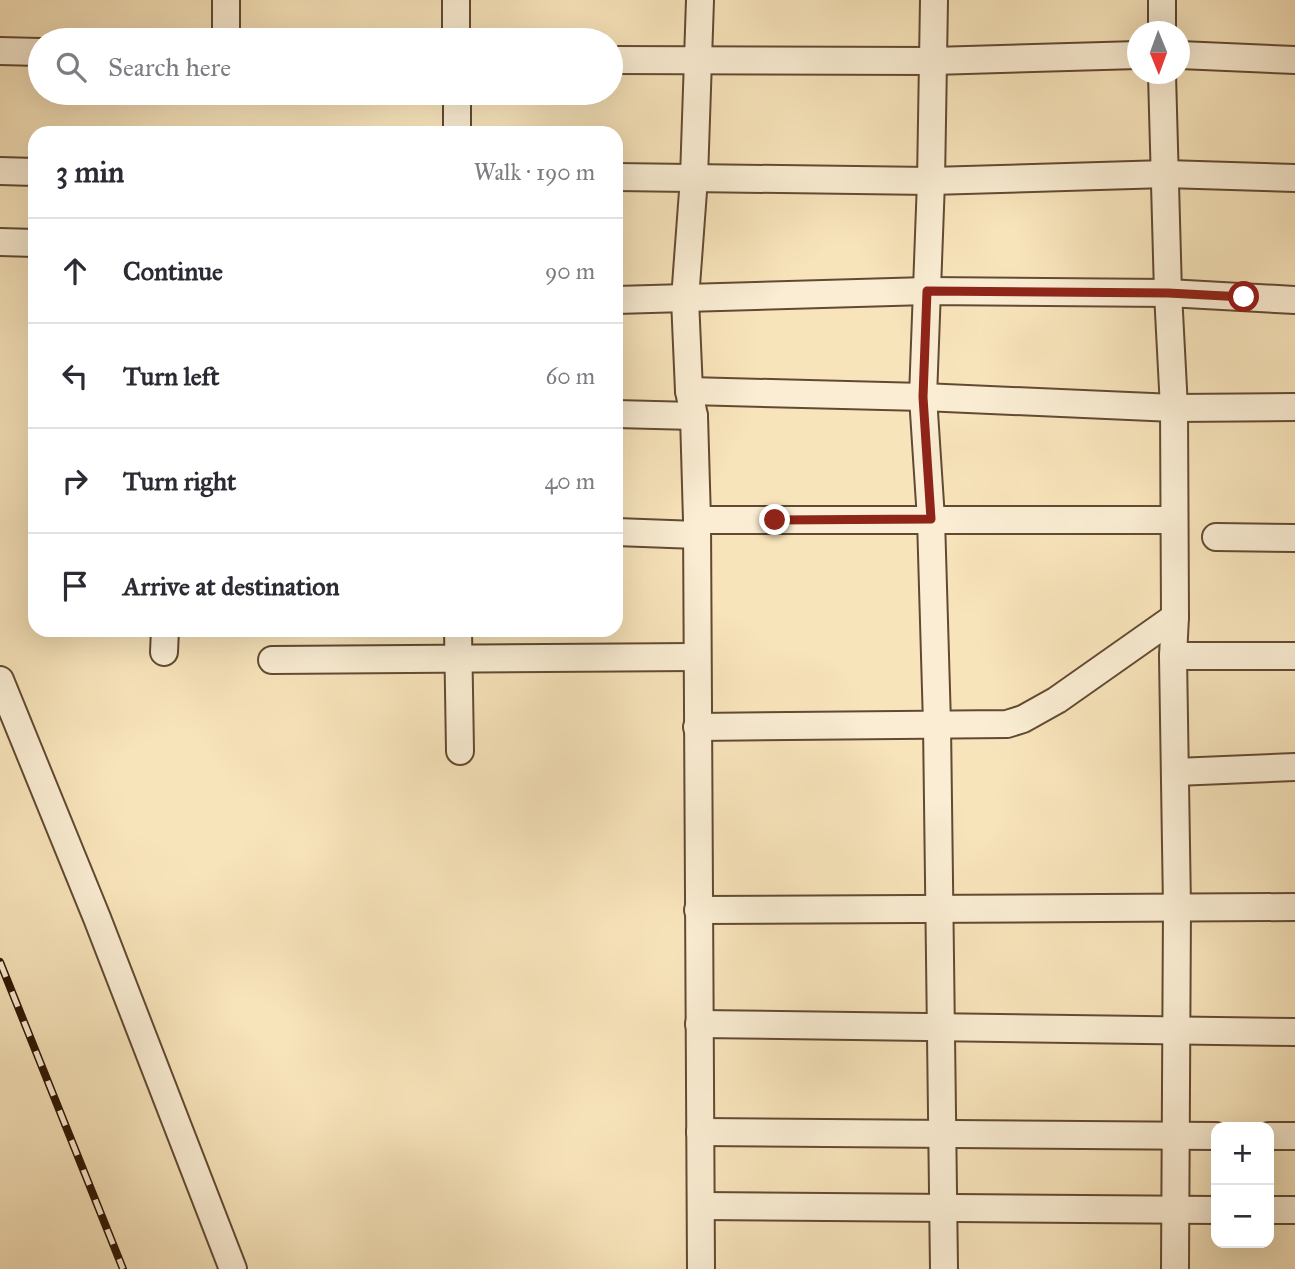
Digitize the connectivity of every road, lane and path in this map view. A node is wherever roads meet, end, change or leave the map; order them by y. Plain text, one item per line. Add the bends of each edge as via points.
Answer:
1 (226, 0) edge
2 (456, 0) edge
3 (699, 0) edge
4 (934, 0) edge
5 (1163, 0) edge
6 (1162, 21) edge
7 (226, 28) edge
8 (456, 28) edge
9 (0, 51) edge
10 (28, 52) edge
11 (1127, 55) edge
12 (1190, 55) edge
13 (699, 59) junction
14 (623, 60) edge
15 (1295, 60) edge
16 (933, 61) junction
17 (1162, 84) edge
18 (457, 105) edge
19 (457, 126) edge
20 (0, 171) edge
21 (28, 172) edge
22 (1167, 174) junction
23 (623, 177) edge
24 (694, 178) junction
25 (1295, 178) edge
26 (931, 181) junction
27 (0, 242) edge
28 (28, 243) edge
29 (927, 291) junction
30 (1168, 293) junction
31 (685, 299) junction
32 (623, 300) edge
33 (1295, 300) edge
34 (923, 397) junction
35 (691, 404) junction
36 (1295, 407) edge
37 (1174, 408) junction
38 (623, 413) edge
39 (931, 519) junction
40 (1173, 520) junction
41 (697, 528) junction
42 (623, 532) edge
43 (1216, 537) dead end
44 (1295, 538) edge
45 (1175, 617) junction
46 (458, 637) edge
47 (1173, 656) junction
48 (1295, 656) edge
49 (696, 657) junction
50 (458, 659) junction
51 (272, 660) dead end
52 (0, 680) edge
53 (937, 724) junction
54 (697, 727) junction
55 (460, 751) dead end
56 (1295, 767) edge
57 (1176, 772) junction
58 (1177, 907) junction
59 (1295, 907) edge
60 (939, 908) junction
61 (698, 910) junction
62 (699, 1024) junction
63 (941, 1027) junction
64 (1176, 1032) junction
65 (1295, 1032) edge
66 (700, 1132) junction
67 (942, 1133) junction
68 (1211, 1136) edge
69 (1274, 1136) edge
70 (1295, 1136) edge
71 (1175, 1137) junction
72 (701, 1206) junction
73 (943, 1208) junction
74 (1175, 1210) junction
75 (1211, 1210) edge
76 (1274, 1210) edge
77 (1295, 1210) edge
78 (233, 1269) edge
79 (701, 1269) edge
80 (944, 1269) edge
81 (1175, 1269) edge

1 - 7 street
2 - 8 street
3 - 13 street
4 - 16 street
5 - 6 street
9 - 10 street
11 - 16 street
12 - 15 street
13 - 14 street
13 - 16 street
13 - 24 street
16 - 26 street
17 - 22 street
18 - 19 street
20 - 21 street
22 - 25 street
22 - 26 street
22 - 30 street
23 - 24 street
24 - 26 street
24 - 31 street
26 - 29 street
27 - 28 street
29 - 30 street
29 - 31 street
29 - 34 street
30 - 33 street
30 - 37 street
31 - 32 street
31 - 35 street
34 - 35 street
34 - 37 street
34 - 39 street
35 - 38 street
35 - 41 street
36 - 37 street
37 - 40 street
39 - 40 street
39 - 41 street
39 - 53 street
40 - 45 street
41 - 42 street
41 - 49 street
43 - 44 street
45 - 47 street
45 - 53 street via 1023,719 1007,724
46 - 50 street
47 - 48 street
47 - 57 street
49 - 50 street
49 - 54 street
50 - 51 street
50 - 55 street
52 - 78 street
53 - 54 street
53 - 60 street
54 - 61 street
56 - 57 street
57 - 58 street
58 - 59 street
58 - 60 street
58 - 64 street
60 - 61 street
60 - 63 street
61 - 62 street
62 - 63 street
62 - 66 street
63 - 64 street
63 - 67 street
64 - 65 street
64 - 71 street
66 - 67 street
66 - 72 street
67 - 71 street
67 - 73 street
68 - 71 street
69 - 70 street
71 - 74 street
72 - 73 street
72 - 79 street
73 - 74 street
73 - 80 street
74 - 75 street
74 - 81 street
76 - 77 street

